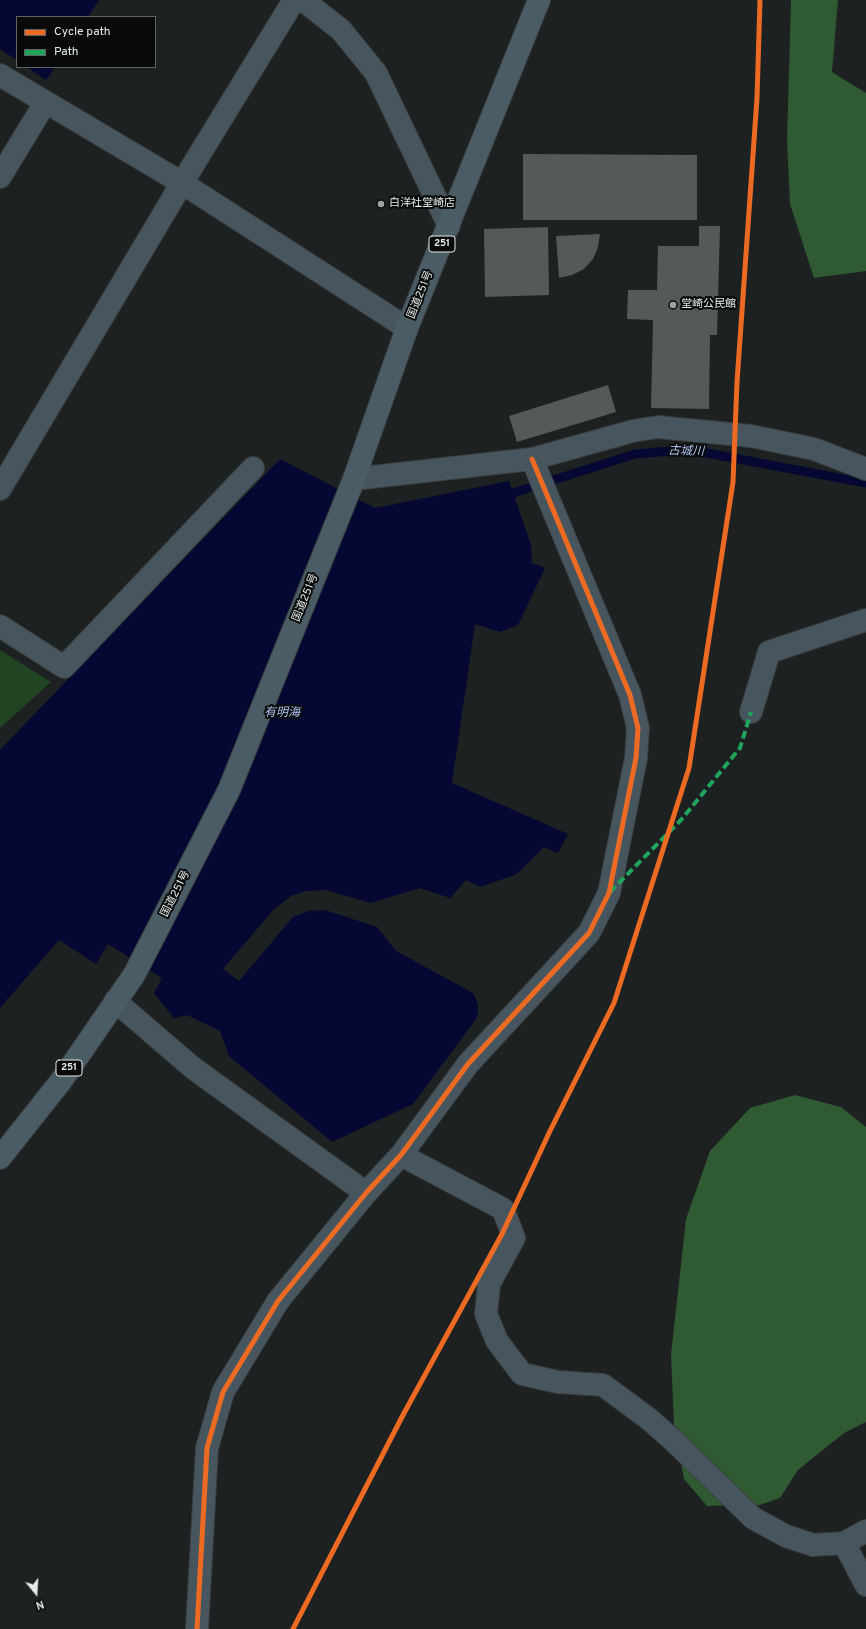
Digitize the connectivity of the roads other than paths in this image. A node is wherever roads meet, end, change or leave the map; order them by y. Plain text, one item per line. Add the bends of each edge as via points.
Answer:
1 (294, 0) edge
2 (303, 0) edge
3 (539, 0) edge
4 (0, 75) edge
5 (45, 103) junction
6 (0, 177) edge
7 (182, 183) junction
8 (449, 226) junction
9 (407, 328) junction
10 (534, 464) junction
11 (253, 468) dead end
12 (866, 469) edge
13 (351, 484) junction
14 (0, 489) edge
15 (866, 620) edge
16 (0, 626) edge
17 (751, 712) dead end
18 (115, 1001) junction
19 (401, 1155) junction
20 (0, 1158) edge
21 (366, 1193) junction
22 (866, 1531) edge
23 (844, 1542) junction
24 (866, 1585) edge
25 (197, 1629) edge

1 - 7 street
2 - 8 street via 341,30 376,73
3 - 8 highway, 国道251号 / 251
4 - 5 street
5 - 6 street
5 - 7 street
7 - 9 street
7 - 14 street
8 - 9 highway, 国道251号 / 251
9 - 13 highway, 国道251号 / 251
10 - 12 street via 633,431 658,427 750,436 814,449
10 - 13 street
10 - 19 street via 630,695 638,728 636,758 609,893 589,932 468,1064
11 - 16 street via 64,667
13 - 18 highway, 国道251号 / 251 via 229,790 134,974
15 - 17 street via 769,652
18 - 20 highway, 国道251号 / 251 via 60,1081
18 - 21 street via 193,1068
19 - 21 street
19 - 23 street via 503,1209 514,1238 489,1284 486,1314 497,1341 522,1374 558,1382 603,1385 670,1438 753,1518 786,1536 813,1545
21 - 25 street via 278,1301 223,1392 207,1448
22 - 23 street
23 - 24 street

